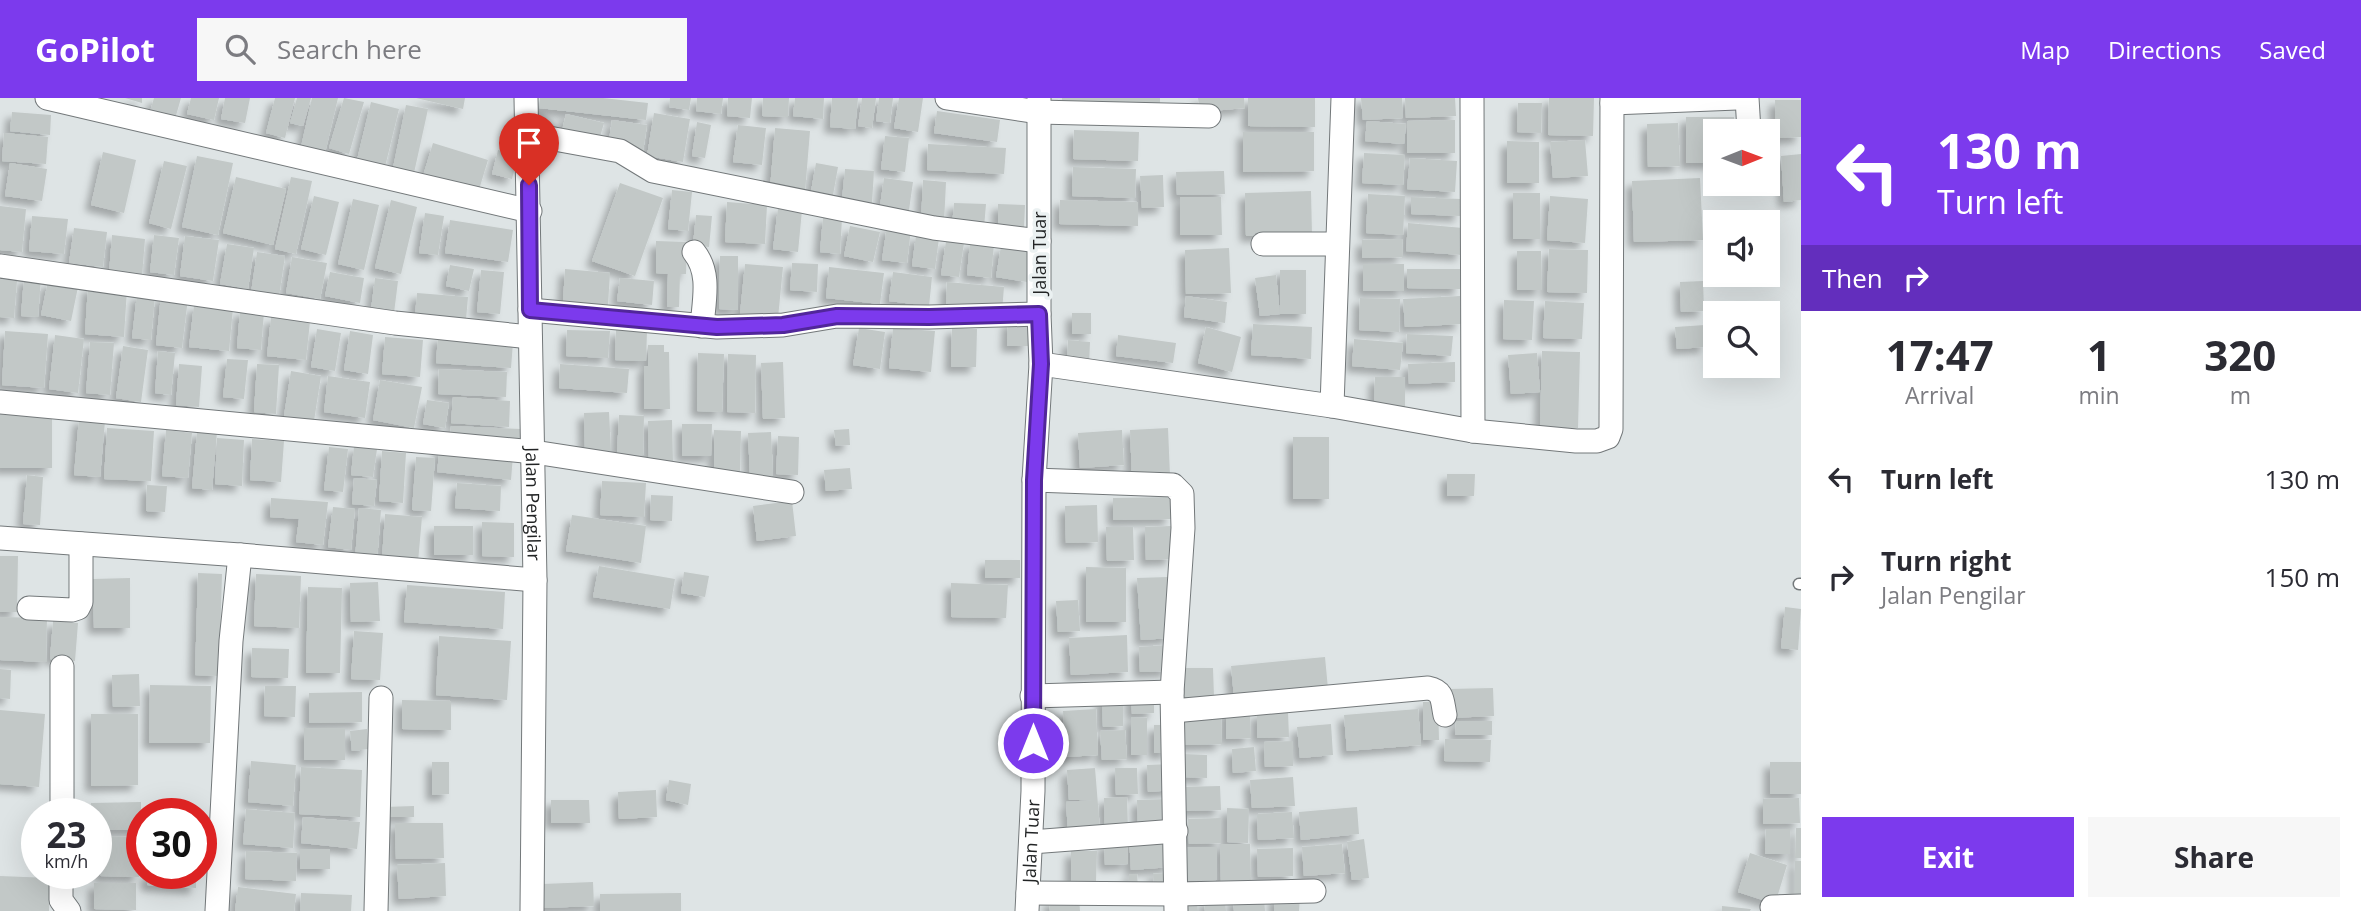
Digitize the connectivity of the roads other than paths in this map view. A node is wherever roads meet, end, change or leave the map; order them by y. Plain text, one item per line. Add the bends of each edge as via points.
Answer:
1 (47, 98) edge
2 (526, 98) edge
3 (947, 98) edge
4 (1343, 98) edge
5 (1472, 98) edge
6 (1737, 98) edge
7 (1746, 98) edge
8 (1612, 101) edge
9 (1039, 105) edge
10 (1209, 116) dead end
11 (1748, 119) edge
12 (527, 134) junction
13 (530, 211) junction
14 (1039, 241) junction
15 (1263, 244) dead end
16 (1337, 244) junction
17 (694, 253) dead end
18 (0, 266) edge
19 (530, 310) junction
20 (1039, 314) junction
21 (702, 326) junction
22 (530, 337) junction
23 (1041, 364) junction
24 (0, 401) edge
25 (1332, 406) junction
26 (1473, 431) junction
27 (534, 452) junction
28 (1034, 480) junction
29 (792, 492) dead end
30 (0, 538) edge
31 (81, 544) junction
32 (240, 555) junction
33 (535, 580) junction
34 (29, 608) dead end
35 (62, 667) dead end
36 (1032, 696) junction
37 (381, 698) dead end
38 (1173, 702) junction
39 (1444, 715) dead end
40 (62, 798) edge
41 (1176, 831) junction
42 (1031, 842) junction
43 (61, 889) edge
44 (1314, 891) dead end
45 (1028, 902) edge
46 (1177, 903) edge
47 (1801, 906) edge
48 (1772, 907) dead end
49 (69, 911) edge
50 (218, 911) edge
51 (376, 911) edge
52 (532, 911) edge

1 - 13 street
2 - 12 street, Jalan Pengilar
3 - 9 street
4 - 16 street
5 - 26 street
6 - 8 street
7 - 11 street
8 - 26 street via 1608,437 1576,441
9 - 10 street
9 - 14 street, Jalan Tuar
12 - 13 street, Jalan Pengilar
12 - 14 street via 620,150 653,172 934,228
13 - 19 street, Jalan Pengilar
14 - 20 street, Jalan Tuar
15 - 16 street
16 - 25 street
17 - 21 street via 705,278
18 - 22 street via 395,323
19 - 21 street
19 - 22 street, Jalan Pengilar
20 - 21 street via 837,316 783,325
20 - 23 street, Jalan Tuar
22 - 27 street, Jalan Pengilar
23 - 25 street
23 - 28 street, Jalan Tuar
24 - 27 street
25 - 26 street
27 - 29 street
27 - 33 street, Jalan Pengilar
28 - 36 street, Jalan Tuar
28 - 38 street via 1173,485 1182,494
30 - 31 street
31 - 32 street
31 - 34 street via 78,608
32 - 33 street
32 - 50 street via 231,641
33 - 52 street, Jalan Pengilar
35 - 40 street
36 - 38 street
36 - 42 street, Jalan Tuar
37 - 51 street
38 - 39 street via 1428,688 1441,694
38 - 41 street
41 - 42 street
41 - 46 street
42 - 45 street, Jalan Tuar
43 - 49 street via 61,900
44 - 46 street
45 - 46 street
47 - 48 street

